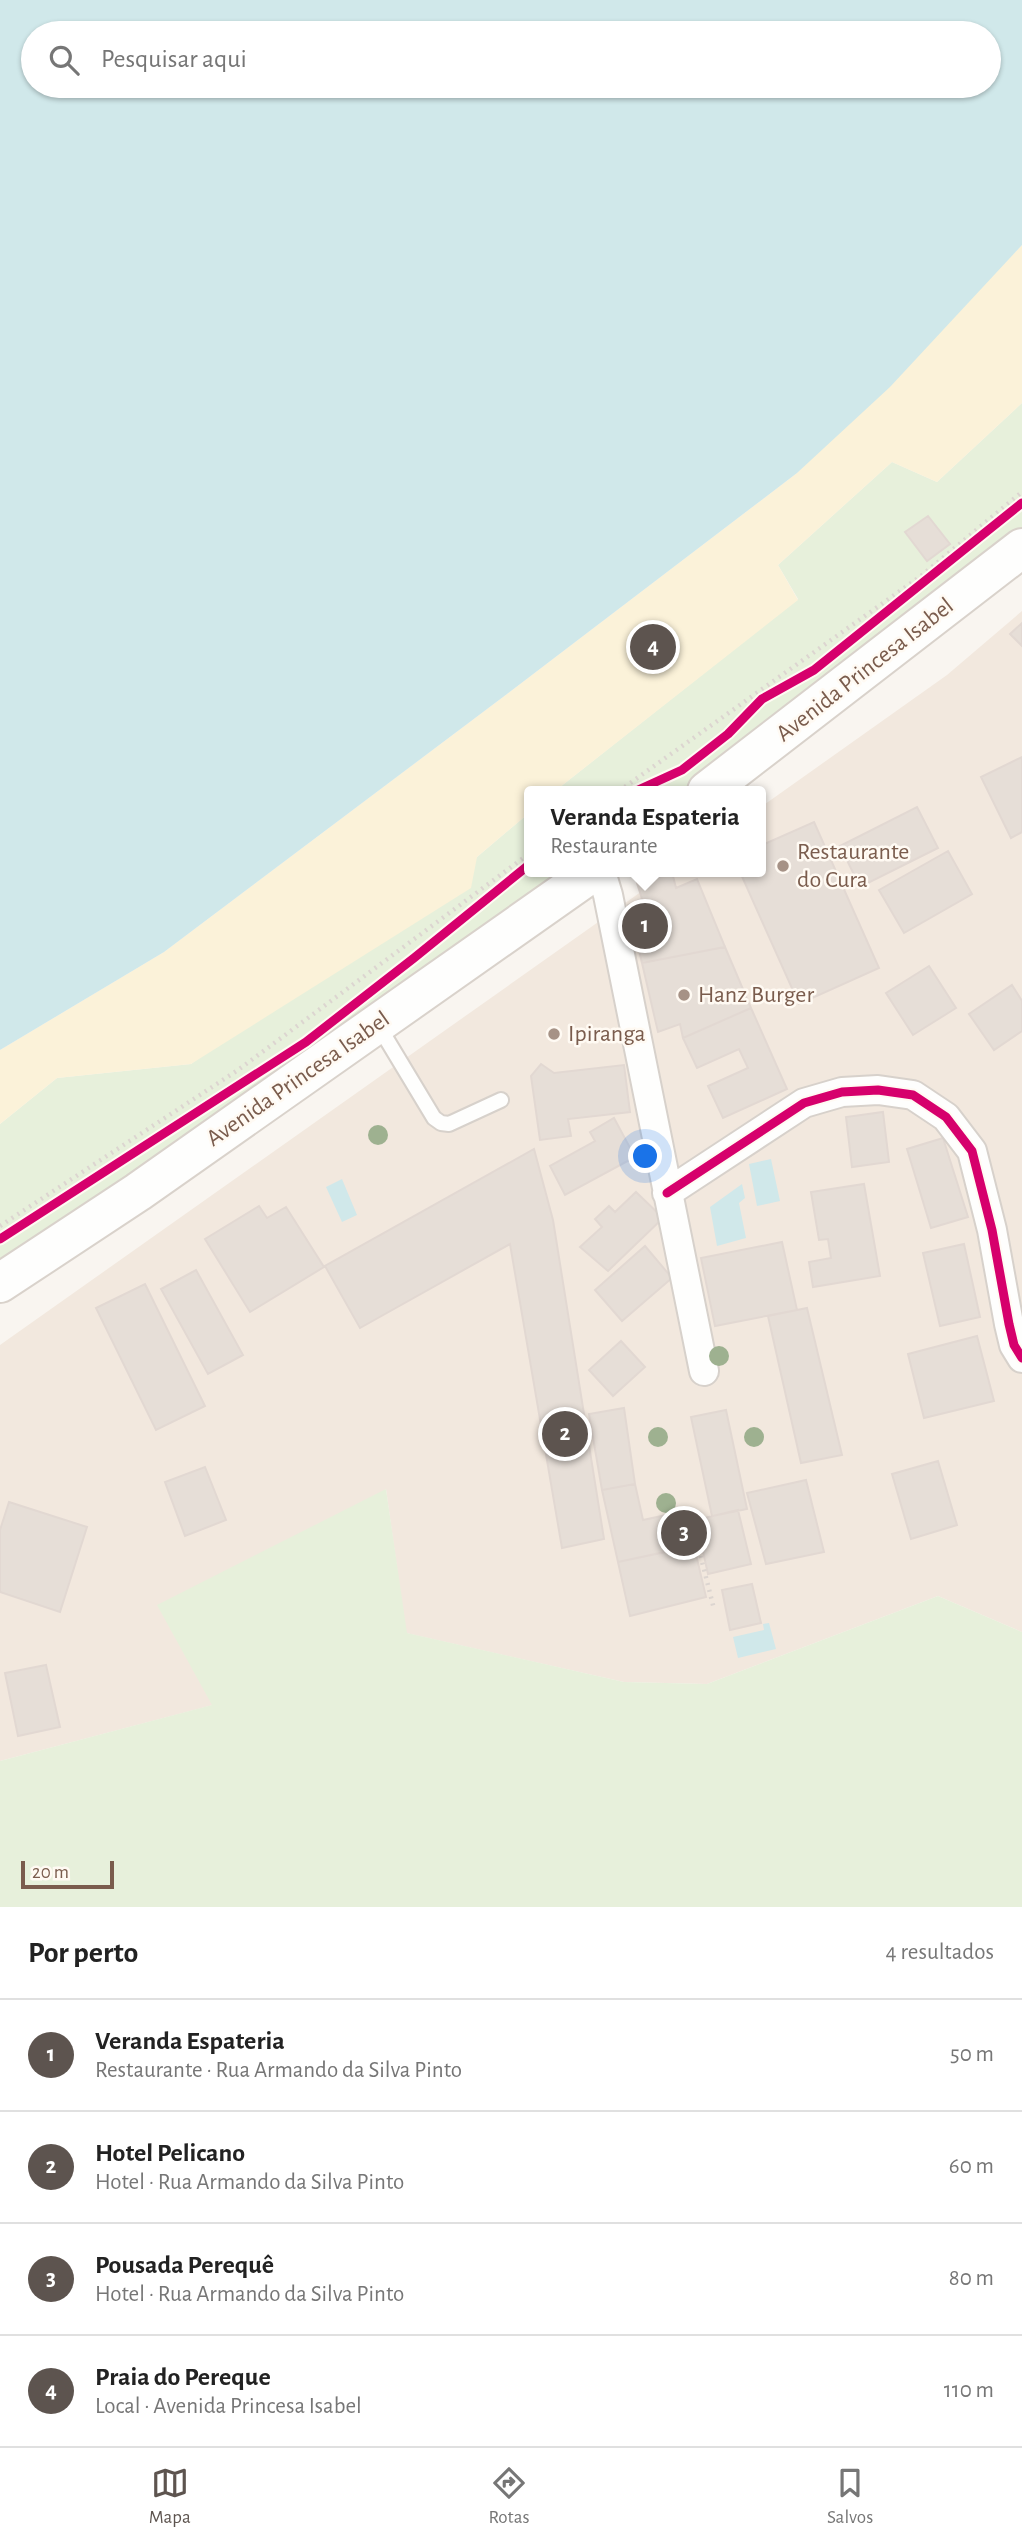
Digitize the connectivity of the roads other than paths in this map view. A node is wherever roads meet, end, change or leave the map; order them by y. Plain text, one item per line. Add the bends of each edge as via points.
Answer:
1 (1022, 548) edge
2 (713, 786) edge
3 (586, 877) edge
4 (603, 877) edge
5 (377, 1024) junction
6 (501, 1100) dead end
7 (667, 1193) junction
8 (0, 1283) edge
9 (1022, 1357) edge
10 (704, 1371) dead end

1 - 2 main road, Avenida Princesa Isabel
3 - 5 main road, Avenida Princesa Isabel
4 - 7 street
5 - 6 lane via 441,1123 449,1124
5 - 8 main road, Avenida Princesa Isabel
7 - 9 street via 804,1103 842,1092 878,1090 913,1095 946,1117 972,1151 1014,1345
7 - 10 street

